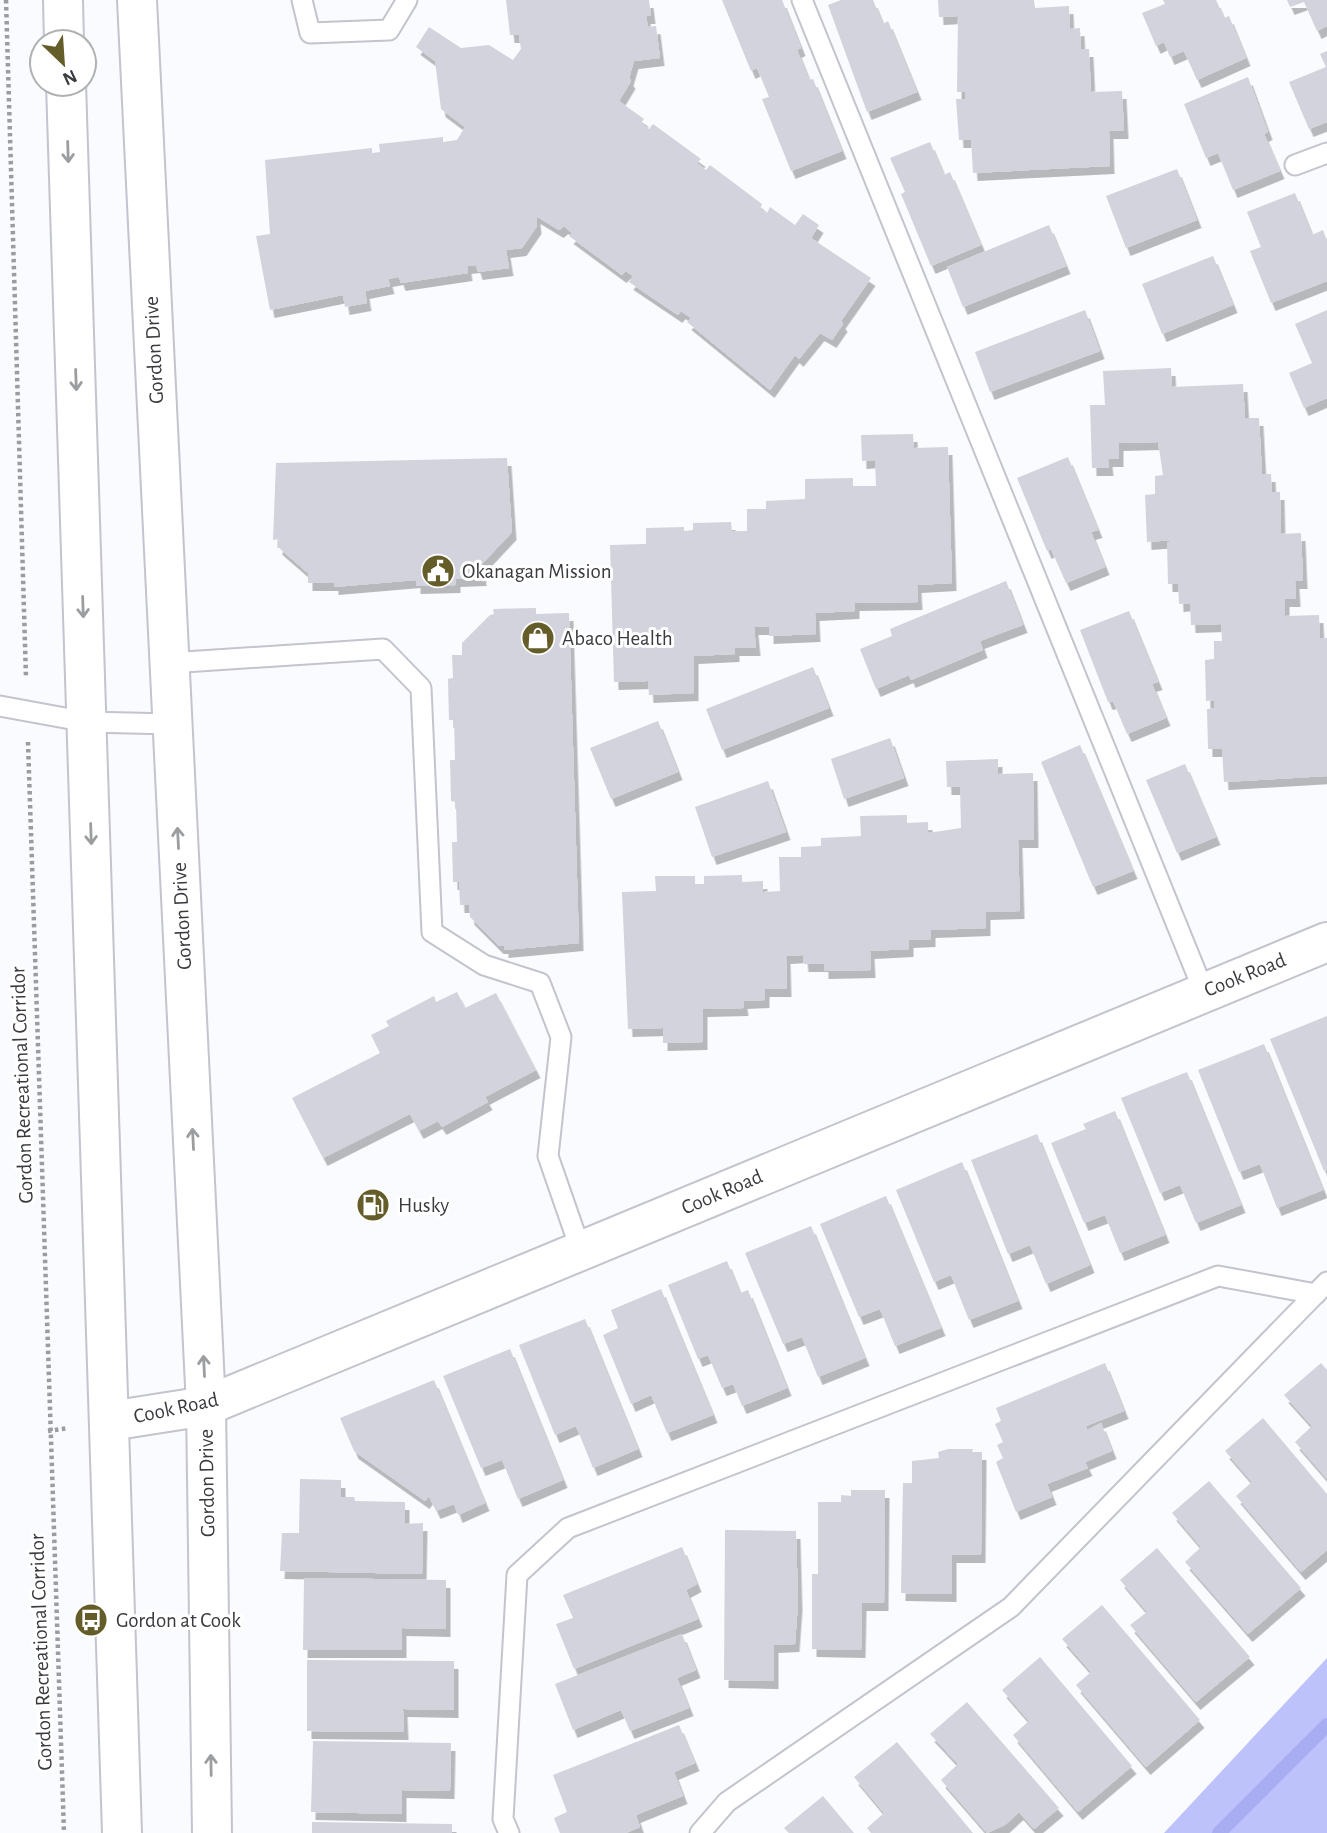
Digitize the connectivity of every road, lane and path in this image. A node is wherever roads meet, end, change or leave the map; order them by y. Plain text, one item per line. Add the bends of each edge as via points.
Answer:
1 (6, 0) edge
2 (63, 0) edge
3 (136, 0) edge
4 (302, 0) edge
5 (407, 0) edge
6 (802, 0) edge
7 (64, 28) edge
8 (66, 98) edge
9 (1327, 153) edge
10 (1295, 165) dead end
11 (169, 663) junction
12 (0, 706) edge
13 (27, 711) junction
14 (87, 722) junction
15 (172, 724) junction
16 (1327, 942) edge
17 (1205, 992) junction
18 (580, 1251) junction
19 (1321, 1288) edge
20 (206, 1406) junction
21 (110, 1421) junction
22 (64, 1833) edge
23 (122, 1833) edge
24 (212, 1833) edge
25 (509, 1833) edge
26 (700, 1833) edge

1 - 13 path, Gordon Recreational Corridor
2 - 7 main road
3 - 11 main road, Gordon Drive
4 - 5 lane via 310,33 346,34 389,30
6 - 17 lane
8 -> 14 main road
9 - 10 lane
11 - 15 main road, Gordon Drive
11 - 18 lane via 383,649 421,688 432,932 484,965 540,984 561,1037 548,1156
12 - 13 lane
13 - 14 lane
13 - 22 path, Gordon Recreational Corridor
14 - 15 lane
14 -> 21 main road
20 -> 15 main road, Gordon Drive
16 - 17 main road, Cook Road
17 - 18 main road, Cook Road
18 - 20 main road, Cook Road
19 - 25 lane via 1217,1276 568,1528 517,1575 503,1819
19 - 26 lane via 1011,1608 727,1802
20 - 21 main road, Cook Road
24 -> 20 main road, Gordon Drive
21 - 23 main road

